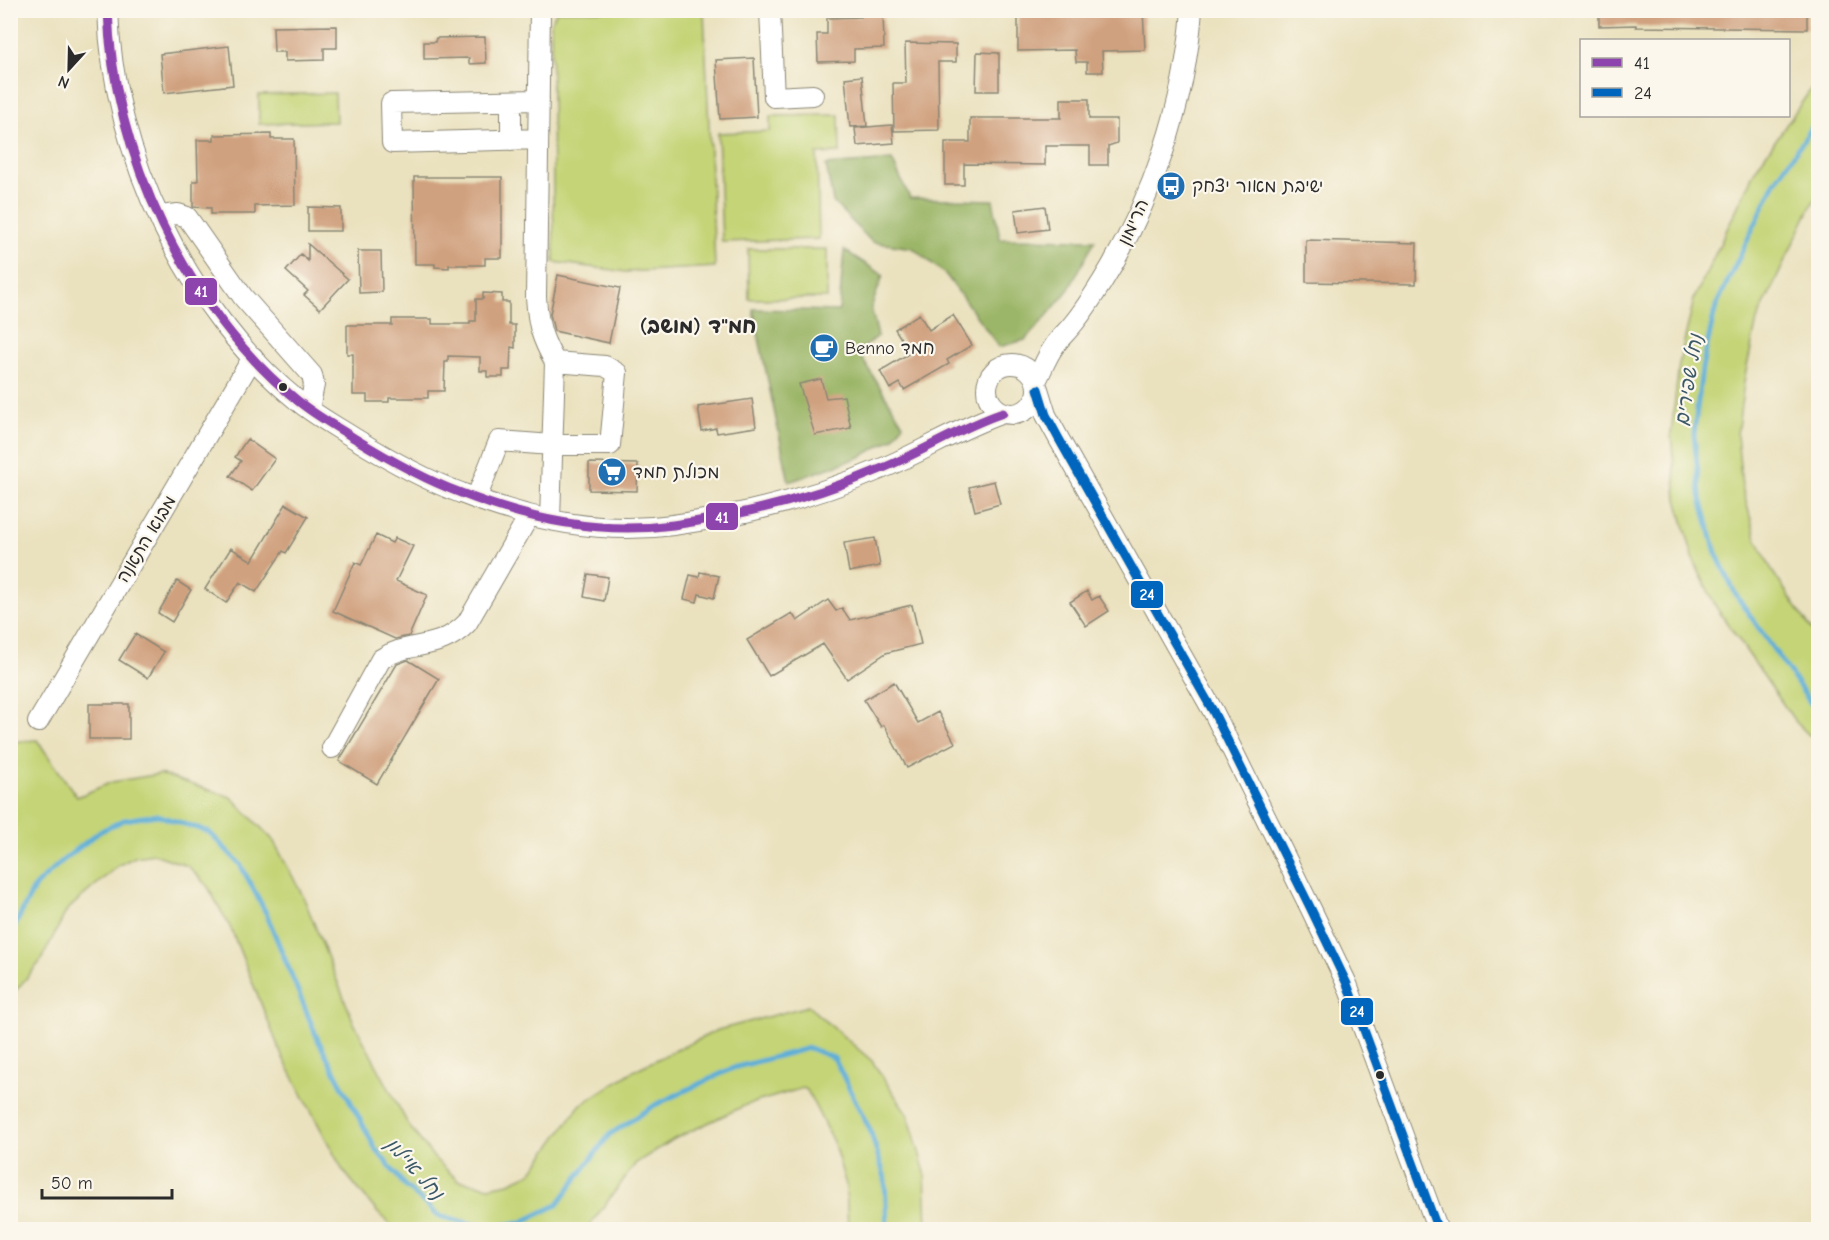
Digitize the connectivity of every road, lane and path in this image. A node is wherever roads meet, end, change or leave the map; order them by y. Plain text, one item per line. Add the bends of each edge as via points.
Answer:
1 (108, 10) edge
2 (540, 10) edge
3 (770, 10) edge
4 (1192, 10) edge
5 (813, 95) dead end
6 (511, 100) junction
7 (539, 100) junction
8 (538, 139) junction
9 (511, 140) junction
10 (159, 216) junction
11 (1053, 347) junction
12 (253, 357) junction
13 (555, 362) junction
14 (1019, 365) junction
15 (988, 381) junction
16 (1037, 385) junction
17 (309, 409) junction
18 (1008, 414) junction
19 (956, 431) junction
20 (1059, 439) junction
21 (552, 445) junction
22 (476, 499) junction
23 (529, 516) junction
24 (550, 520) junction
25 (38, 722) dead end
26 (332, 748) dead end
27 (1438, 1230) edge

1 - 10 street via 117,93 130,144
2 - 7 street
3 - 5 street via 774,97
4 - 11 street, הרימון via 1185,71 1174,116 1139,212 1101,284
6 - 7 street
6 - 9 street
6 - 9 street via 391,103 392,143
7 - 8 street
8 - 9 street
8 - 13 street via 537,305 542,339
10 - 12 street via 198,291
10 - 17 street via 187,217 243,297 312,375
11 - 14 street, הרימון
11 - 16 street, הרימון
12 - 17 street
12 - 25 street, מבוא התאנה
13 - 21 street
13 - 21 street via 605,366 617,373 610,445
14 - 15 street via 995,370
14 - 16 street via 1033,374
15 - 18 street via 990,402
15 - 19 street
16 - 18 street via 1036,397 1027,410
16 - 20 street
17 - 22 street via 393,462
18 - 19 street
18 - 20 street via 1027,419
19 - 24 street via 902,460 842,484 790,502 736,514 624,528
20 - 27 street via 1213,711 1347,984
21 - 22 street via 499,441
21 - 24 street
22 - 23 street
23 - 24 street
23 - 26 street via 467,623 443,641 393,652 381,659

